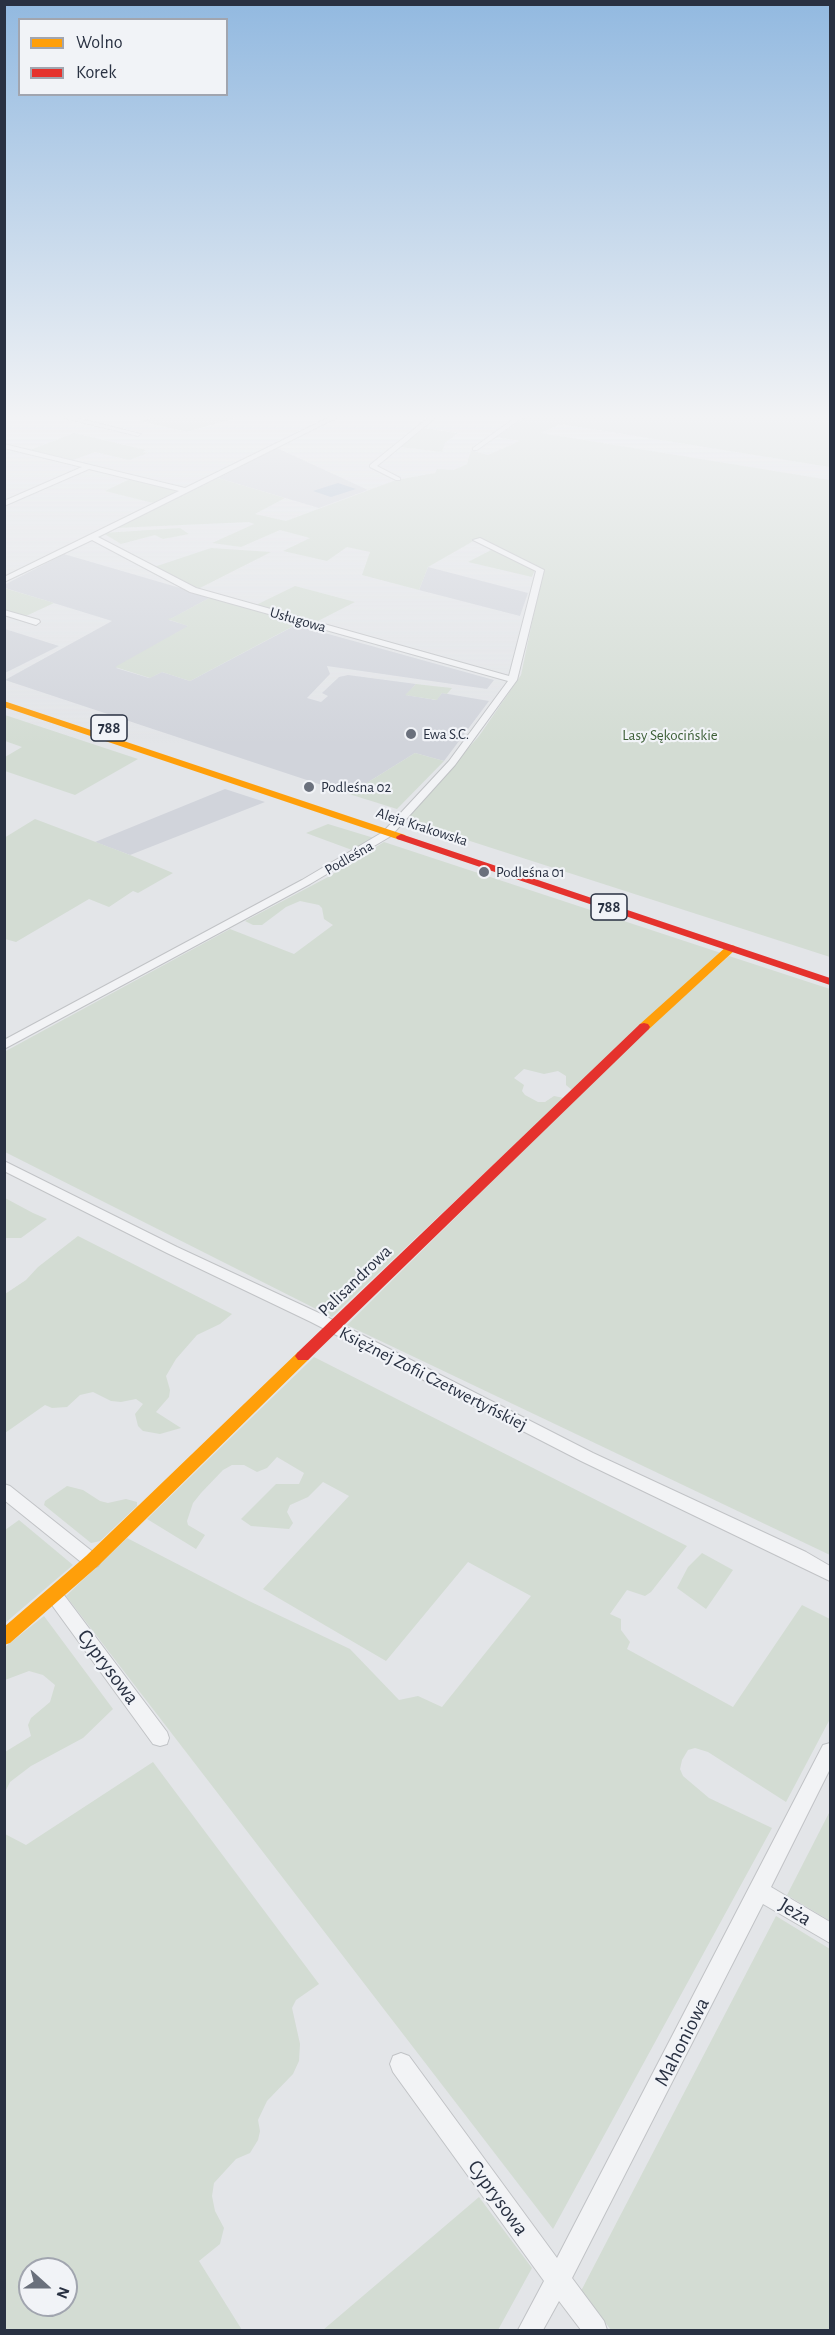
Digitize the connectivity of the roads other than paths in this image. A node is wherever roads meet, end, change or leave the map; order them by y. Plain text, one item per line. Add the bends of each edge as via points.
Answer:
1 (114, 527) edge
2 (93, 537) junction
3 (477, 540) dead end
4 (9, 574) edge
5 (4, 580) edge
6 (4, 612) edge
7 (36, 622) dead end
8 (513, 680) junction
9 (4, 693) edge
10 (4, 704) edge
11 (392, 828) junction
12 (731, 948) junction
13 (831, 968) edge
14 (831, 982) edge
15 (4, 1045) edge
16 (4, 1165) edge
17 (333, 1328) junction
18 (4, 1490) edge
19 (92, 1561) junction
20 (831, 1574) edge
21 (55, 1596) junction
22 (4, 1638) edge
23 (160, 1738) dead end
24 (831, 1751) edge
25 (760, 1891) junction
26 (831, 1934) edge
27 (401, 2064) dead end
28 (557, 2279) junction
29 (530, 2331) edge
30 (595, 2331) edge

1 - 2 street
2 - 4 street
2 - 8 street, Usługowa via 193,590
3 - 8 street, Podleśna via 540,570
4 - 5 street
6 - 7 street
8 - 11 street, Podleśna via 452,763
9 - 11 main road, Aleja Krakowska / 788
10 - 11 main road, Aleja Krakowska / 788
11 - 12 main road, Aleja Krakowska / 788
11 - 13 main road, Aleja Krakowska / 788
11 - 15 street, Podleśna via 306,882
12 - 14 main road, Aleja Krakowska / 788
12 - 17 main road, Palisandrowa via 665,1006
16 - 17 street, Księżnej Zofii Czetwertyńskiej
17 - 19 main road, Palisandrowa
17 - 20 street, Księżnej Zofii Czetwertyńskiej via 587,1457
18 - 19 street
19 - 21 main road, Palisandrowa
21 - 22 main road, Palisandrowa
21 - 23 street, Cyprysowa
24 - 25 street, Mahoniowa
25 - 26 street, Jeża
25 - 28 street, Mahoniowa
27 - 28 street, Cyprysowa
28 - 29 street, Mahoniowa
28 - 30 street, Cyprysowa

